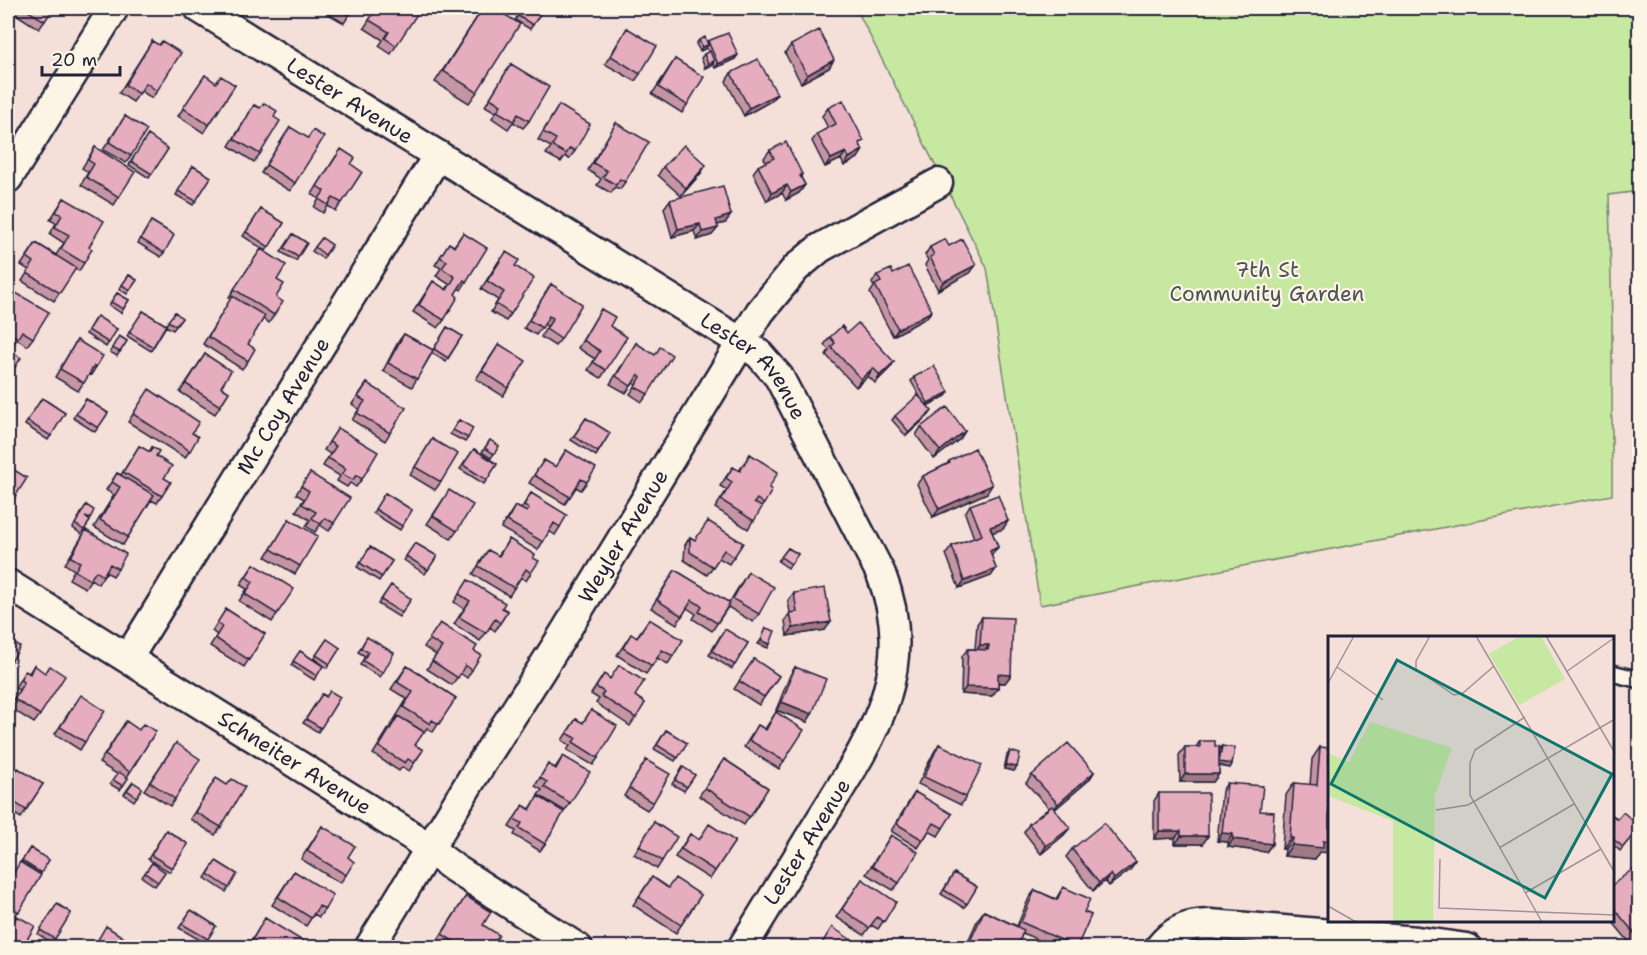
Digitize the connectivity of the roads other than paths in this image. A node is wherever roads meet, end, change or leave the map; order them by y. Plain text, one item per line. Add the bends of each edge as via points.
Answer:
1 (114, 8) edge
2 (199, 8) edge
3 (438, 155) junction
4 (8, 178) edge
5 (938, 183) dead end
6 (741, 342) junction
7 (8, 584) edge
8 (129, 658) junction
9 (1614, 674) edge
10 (1640, 680) edge
11 (429, 849) junction
12 (369, 948) edge
13 (578, 948) edge
14 (742, 948) edge
15 (1159, 948) edge
16 (1467, 948) edge

1 - 4 street
2 - 3 street, Lester Avenue
3 - 6 street, Lester Avenue
3 - 8 street, Mc Coy Avenue
5 - 6 street, Weyler Avenue via 820,248 781,285
6 - 11 street, Weyler Avenue
6 - 14 street, Lester Avenue via 759,354 779,377 811,437 889,592 895,638 890,687 864,748
7 - 8 street, Schneiter Avenue
8 - 11 street, Schneiter Avenue
9 - 10 lane
11 - 12 street, Weyler Avenue
11 - 13 street, Schneiter Avenue
15 - 16 street via 1180,929 1210,924

